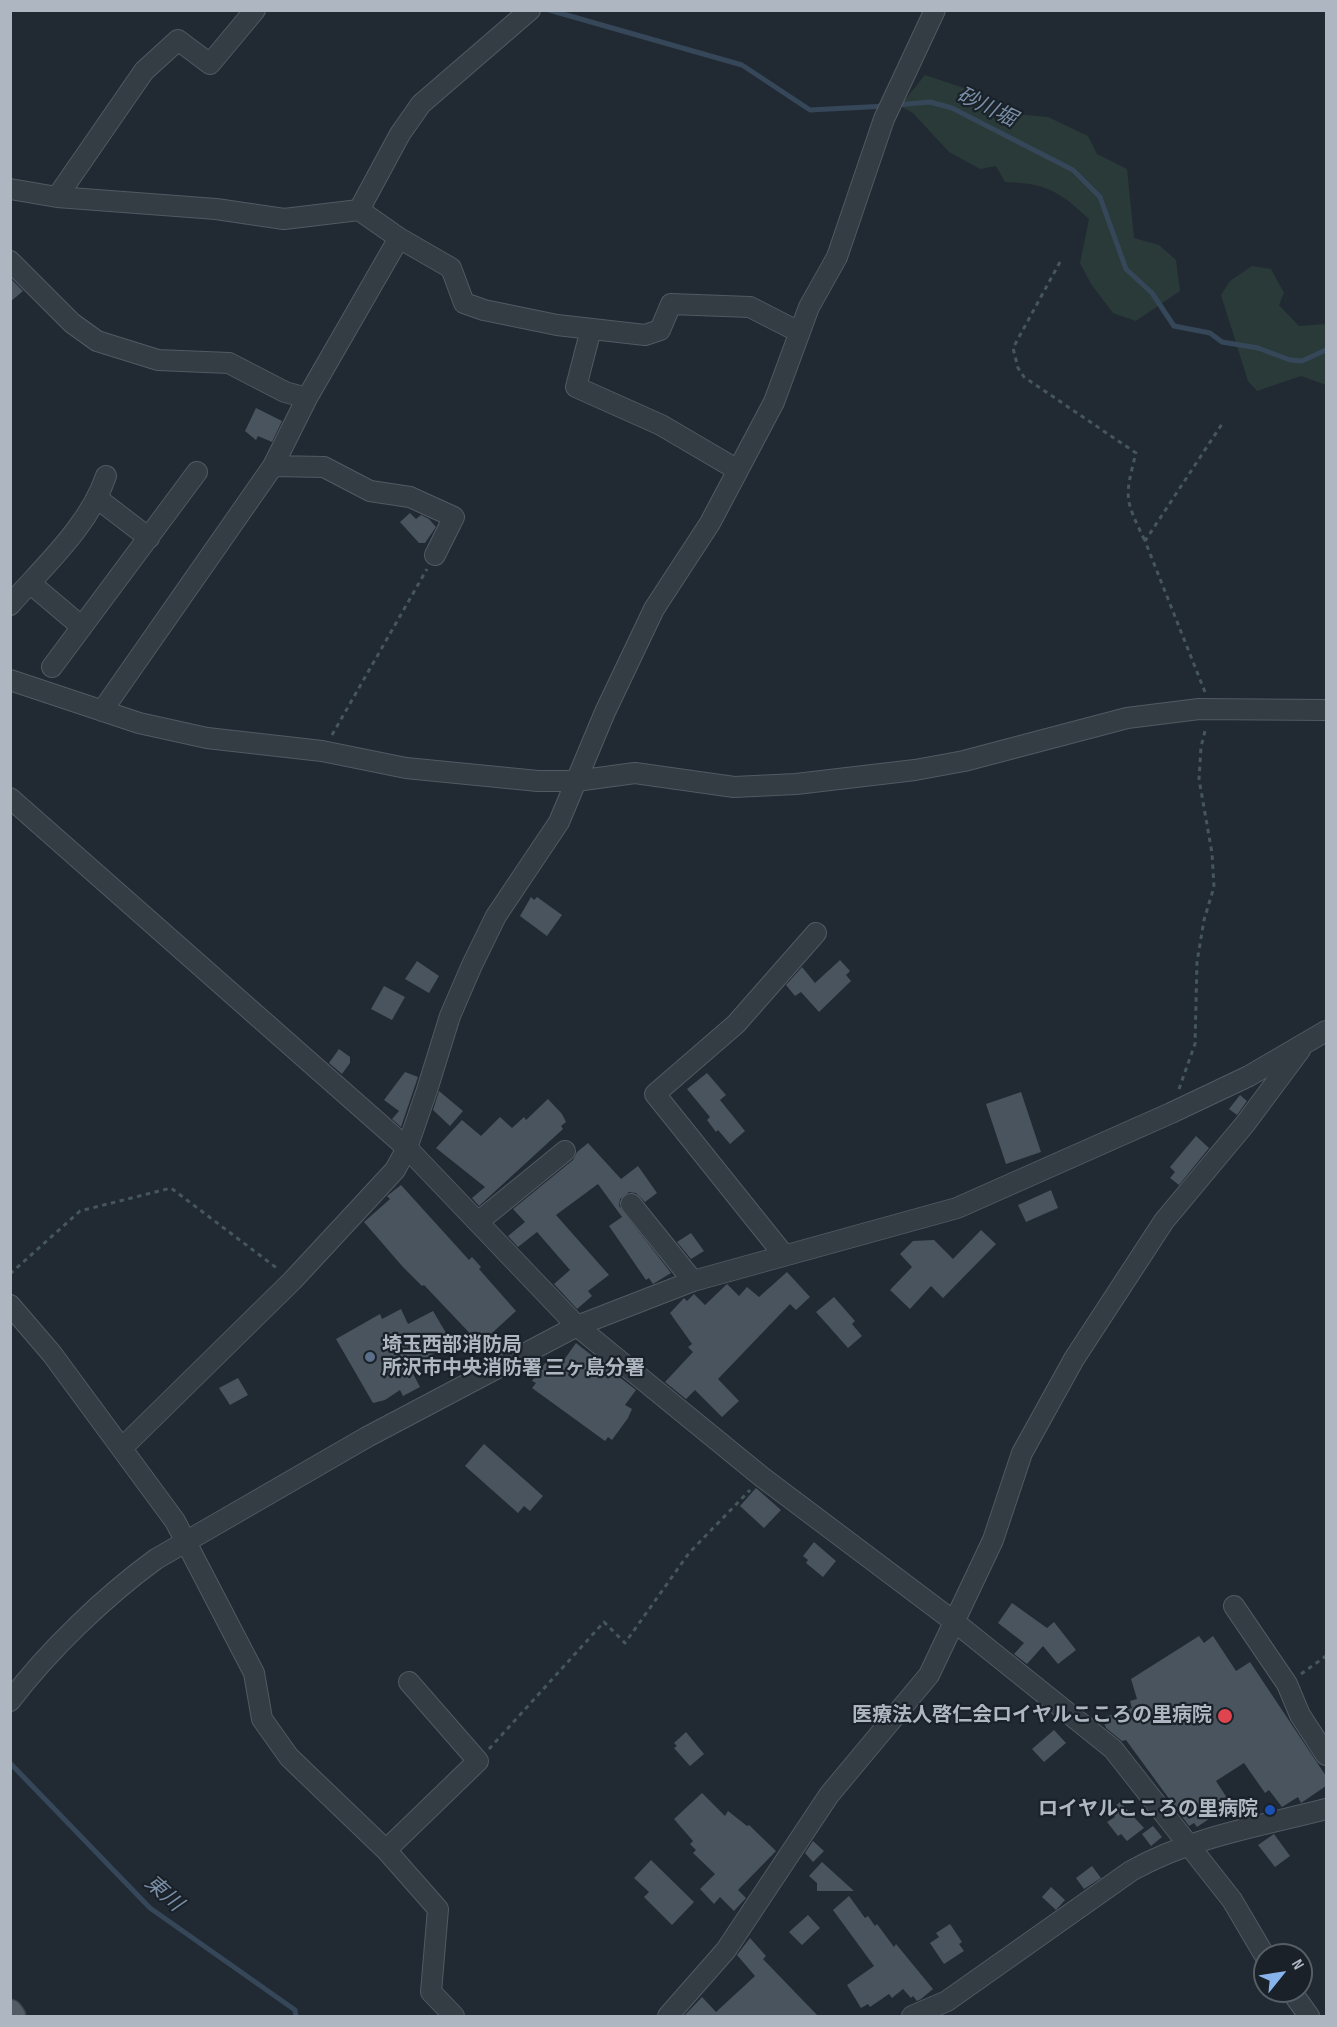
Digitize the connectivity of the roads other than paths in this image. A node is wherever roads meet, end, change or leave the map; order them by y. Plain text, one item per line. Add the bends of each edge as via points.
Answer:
1 (255, 10) edge
2 (530, 10) edge
3 (935, 10) edge
4 (10, 189) edge
5 (57, 197) junction
6 (359, 210) junction
7 (399, 238) junction
8 (10, 261) edge
9 (591, 329) junction
10 (799, 332) junction
11 (307, 398) junction
12 (273, 466) junction
13 (736, 470) junction
14 (197, 472) dead end
15 (106, 476) dead end
16 (98, 499) junction
17 (148, 538) junction
18 (435, 555) road end
19 (30, 583) junction
20 (10, 605) edge
21 (82, 627) junction
22 (52, 667) dead end
23 (10, 680) edge
24 (1326, 710) edge
25 (102, 711) junction
26 (576, 781) junction
27 (10, 798) edge
28 (816, 933) dead end
29 (1326, 1031) edge
30 (1304, 1046) junction
31 (407, 1148) junction
32 (565, 1151) dead end
33 (631, 1204) dead end
34 (478, 1222) junction
35 (784, 1255) junction
36 (693, 1281) junction
37 (10, 1305) edge
38 (577, 1326) junction
39 (122, 1448) junction
40 (184, 1541) junction
41 (1234, 1606) dead end
42 (956, 1623) junction
43 (409, 1683) dead end
44 (10, 1701) edge
45 (1326, 1755) edge
46 (1326, 1809) edge
47 (1186, 1844) junction
48 (386, 1850) junction
49 (1257, 1943) edge
50 (1299, 2003) edge
51 (10, 2012) edge
52 (13, 2016) edge
53 (454, 2016) edge
54 (668, 2016) edge
55 (912, 2016) edge
56 (1309, 2016) edge

1 - 5 street via 210,64 178,40 144,71
2 - 6 street via 422,104 400,134
3 - 10 street via 884,119 837,257
4 - 5 street
5 - 6 street via 216,209 284,219
6 - 7 street
7 - 9 street via 451,268 464,303 525,319
7 - 11 street
8 - 11 street via 72,323 97,341 158,360 229,363 285,392
9 - 10 street via 645,335 660,330 671,304 750,308
9 - 13 street via 576,387 661,425
10 - 13 street via 774,402
11 - 12 street
12 - 18 street via 324,467 370,491 410,497 454,517
12 - 25 street
13 - 26 street via 710,523 654,609
14 - 17 street
15 - 16 street
16 - 17 street
16 - 19 street
17 - 21 street
19 - 20 street
19 - 21 street
21 - 22 street
23 - 25 street
24 - 26 street via 1210,709 1127,718 964,761 796,784 734,787 635,773
25 - 26 street via 207,738 322,751 406,768
26 - 31 street via 559,822 496,916 472,965 450,1016
27 - 31 street
28 - 35 street via 736,1024 655,1094
29 - 30 street
30 - 35 street via 1171,1113 957,1208
30 - 42 street via 1164,1221 1074,1359 1022,1453 993,1540
31 - 34 street
31 - 39 street via 395,1170 293,1280
32 - 34 street
33 - 36 street
34 - 38 street
35 - 36 street
36 - 38 street
37 - 39 street
38 - 40 street via 367,1437
38 - 42 street via 762,1477
39 - 40 street via 175,1521
40 - 44 street via 126,1581 48,1657
40 - 48 street via 254,1673 262,1719 276,1741
41 - 45 street via 1287,1684 1300,1715
42 - 47 street via 1113,1749
42 - 54 street via 929,1675 829,1795 726,1950
43 - 48 street via 478,1761
46 - 47 street
47 - 49 street via 1232,1900
47 - 55 street via 1131,1871 947,2001
48 - 53 street via 438,1909 431,1992
50 - 56 street
51 - 52 main road

